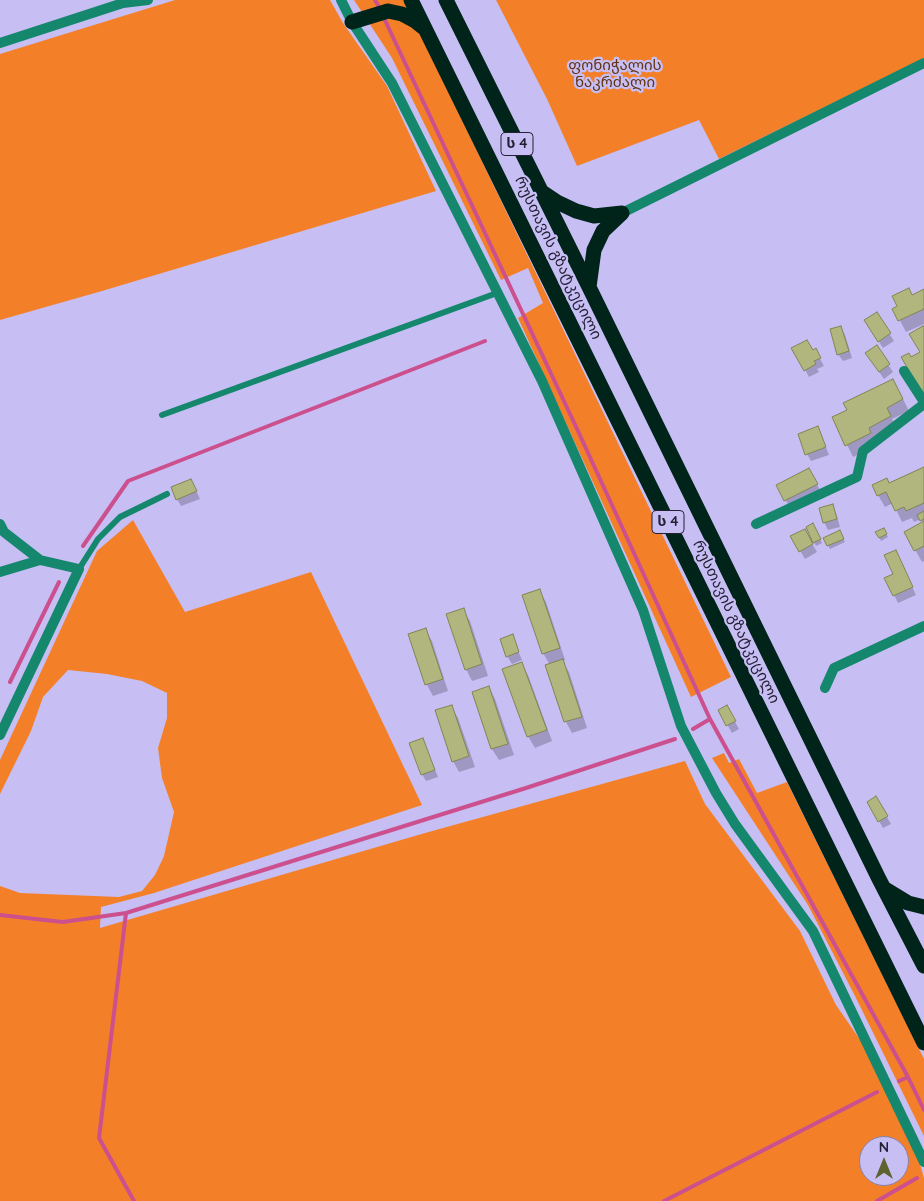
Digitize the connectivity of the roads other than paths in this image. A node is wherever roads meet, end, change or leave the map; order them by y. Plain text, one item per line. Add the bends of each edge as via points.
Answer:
1 (148, 0) edge
2 (341, 0) edge
3 (411, 0) edge
4 (446, 0) edge
5 (122, 2) edge
6 (390, 5) edge
7 (359, 20) junction
8 (426, 30) junction
9 (0, 43) edge
10 (924, 63) edge
11 (540, 190) junction
12 (622, 213) junction
13 (589, 287) junction
14 (497, 293) junction
15 (904, 371) dead end
16 (924, 403) edge
17 (162, 415) dead end
18 (167, 494) dead end
19 (0, 524) edge
20 (756, 524) dead end
21 (40, 560) junction
22 (79, 569) junction
23 (0, 572) edge
24 (924, 626) edge
25 (825, 688) dead end
26 (0, 735) edge
27 (884, 888) junction
28 (924, 907) edge
29 (924, 966) edge
30 (924, 1043) edge
31 (924, 1162) edge

1 - 5 street
2 - 7 street
3 - 8 highway, რუსთავის გზატკეცილი / ს 4
4 - 11 highway, რუსთავის გზატკეცილი / ს 4
5 - 9 street
6 - 7 highway
6 - 8 highway
7 - 14 street
8 - 30 highway, რუსთავის გზატკეცილი / ს 4
10 - 12 street
11 - 12 highway via 576,211 594,216
11 - 13 highway, რუსთავის გზატკეცილი / ს 4
12 - 13 highway via 603,231 594,250
13 - 27 highway, რუსთავის გზატკეცილი / ს 4
14 - 17 lane
14 - 31 street via 542,381 643,610 681,726 735,824 813,931
15 - 16 street
16 - 20 street via 863,451 857,477
18 - 22 lane via 120,517 98,539
19 - 21 street via 4,532
21 - 22 street
21 - 23 street
22 - 26 street
24 - 25 street via 834,668
27 - 28 highway via 908,903
27 - 29 highway, რუსთავის გზატკეცილი / ს 4

